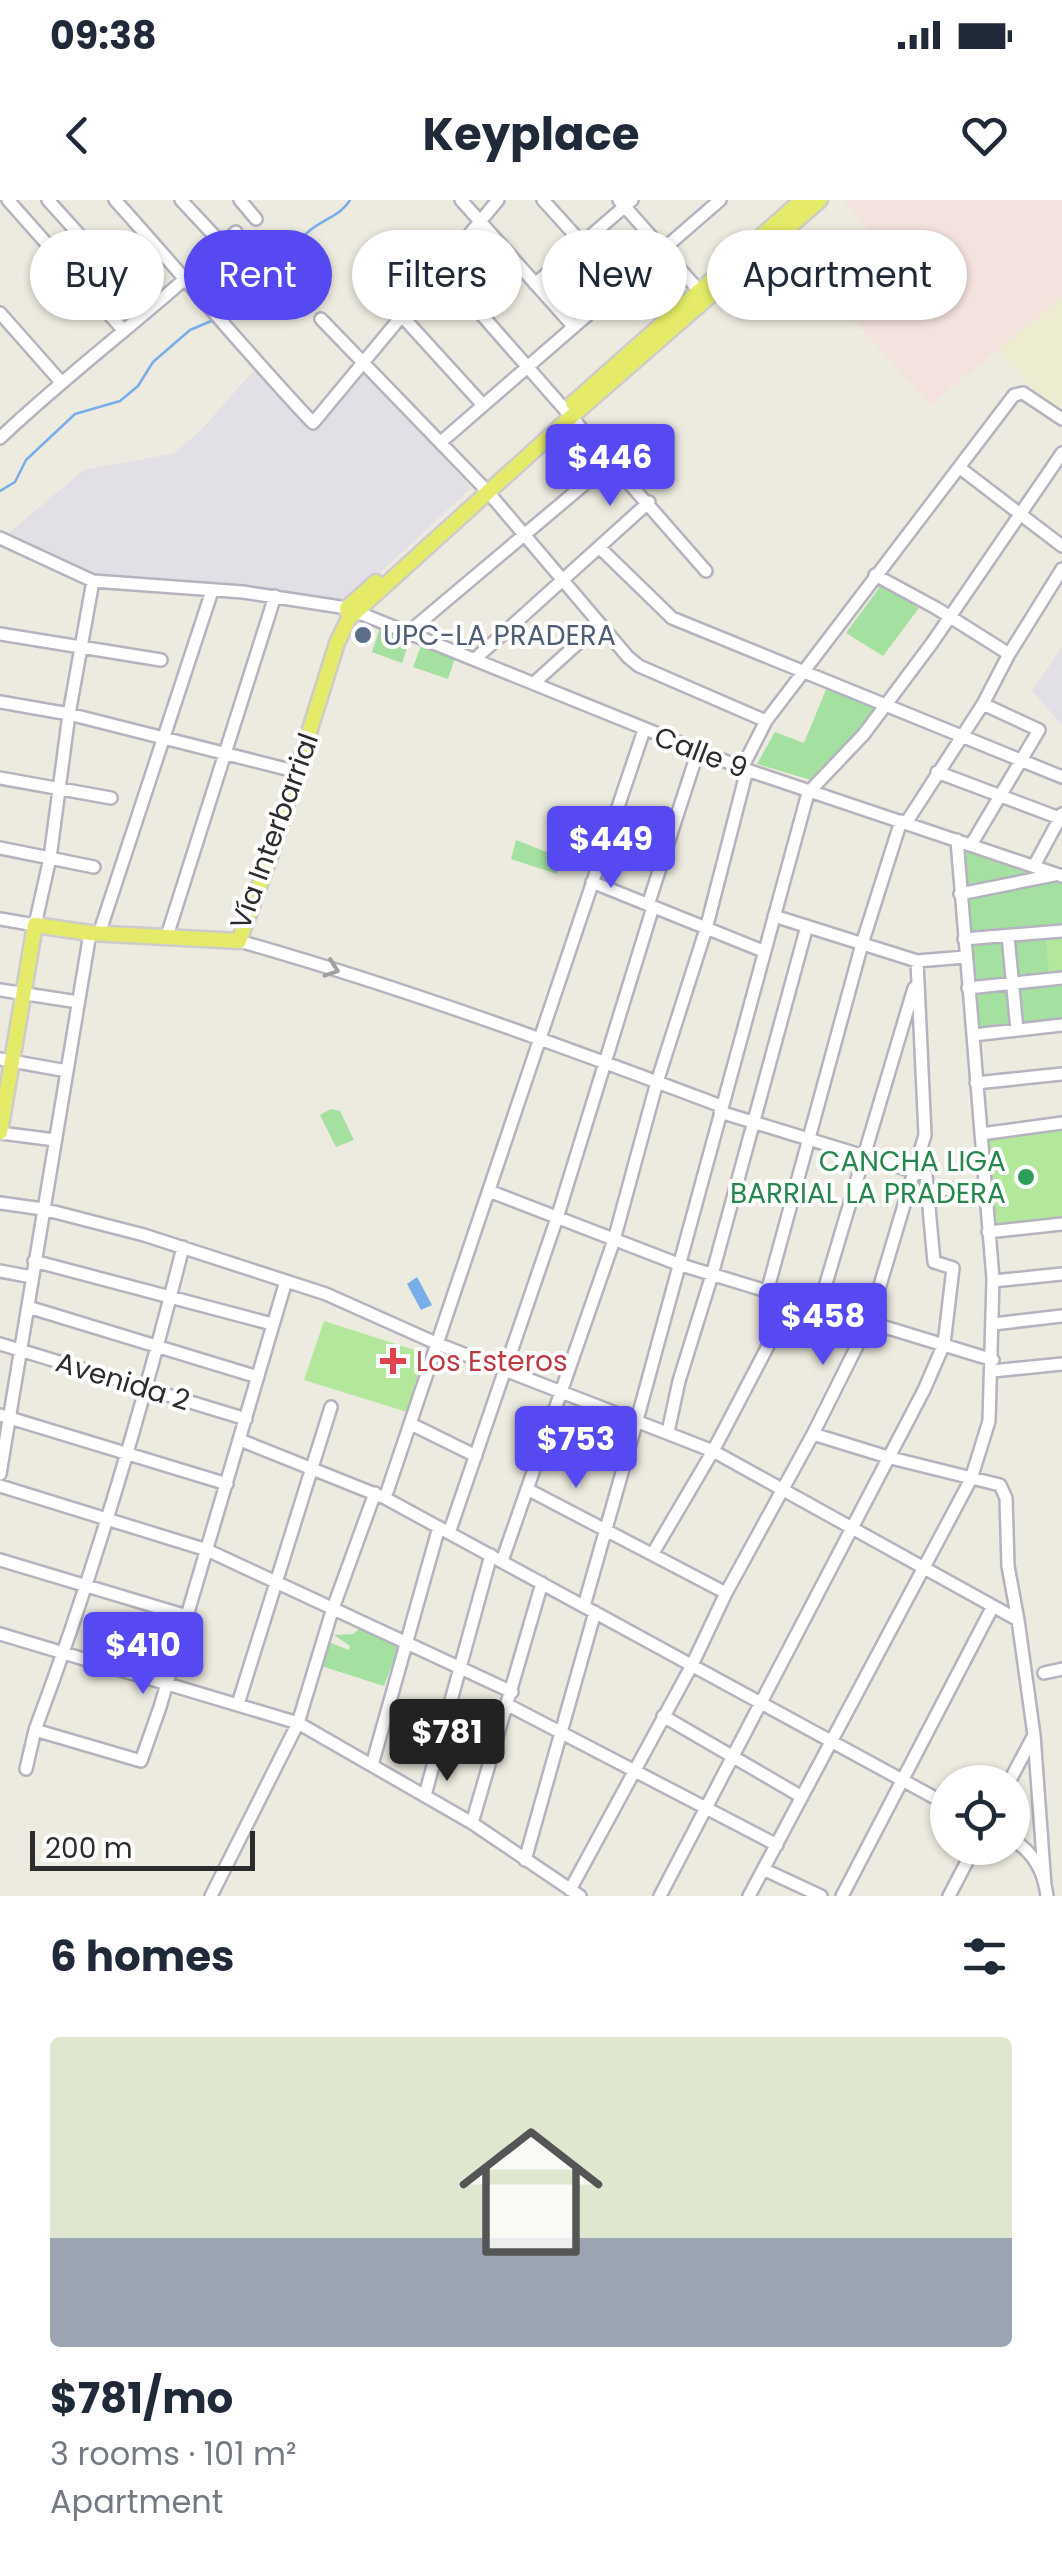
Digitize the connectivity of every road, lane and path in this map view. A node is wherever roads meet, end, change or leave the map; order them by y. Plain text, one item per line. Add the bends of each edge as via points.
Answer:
1 (9, 200) edge
2 (48, 200) edge
3 (115, 200) edge
4 (181, 200) edge
5 (240, 200) edge
6 (461, 200) edge
7 (498, 200) edge
8 (543, 200) edge
9 (720, 200) edge
10 (802, 200) edge
11 (820, 200) edge
12 (625, 202) edge
13 (0, 208) edge
14 (256, 219) dead end
15 (480, 220) junction
16 (75, 230) edge
17 (209, 230) edge
18 (471, 230) edge
19 (570, 230) edge
20 (596, 230) edge
21 (646, 230) edge
22 (683, 230) edge
23 (184, 277) edge
24 (542, 278) edge
25 (687, 279) edge
26 (184, 281) edge
27 (535, 284) junction
28 (702, 295) junction
29 (164, 297) edge
30 (0, 314) edge
31 (137, 320) edge
32 (220, 320) edge
33 (322, 320) edge
34 (395, 320) edge
35 (405, 320) edge
36 (485, 320) edge
37 (580, 320) edge
38 (573, 326) junction
39 (124, 331) junction
40 (364, 361) junction
41 (526, 368) junction
42 (61, 382) junction
43 (483, 405) junction
44 (569, 413) junction
45 (1062, 418) edge
46 (0, 438) edge
47 (441, 442) junction
48 (1062, 453) edge
49 (612, 460) junction
50 (960, 468) junction
51 (485, 489) junction
52 (649, 502) junction
53 (1019, 514) junction
54 (526, 536) junction
55 (0, 538) edge
56 (1062, 546) edge
57 (599, 547) junction
58 (1062, 569) edge
59 (706, 571) dead end
60 (875, 575) junction
61 (93, 581) junction
62 (565, 581) junction
63 (212, 590) junction
64 (274, 596) junction
65 (352, 613) junction
66 (949, 617) junction
67 (598, 625) junction
68 (410, 631) junction
69 (0, 634) edge
70 (82, 646) junction
71 (1008, 654) junction
72 (476, 659) junction
73 (161, 660) dead end
74 (803, 674) junction
75 (534, 683) junction
76 (0, 702) edge
77 (984, 704) junction
78 (885, 706) junction
79 (69, 714) junction
80 (766, 721) junction
81 (644, 730) junction
82 (960, 736) junction
83 (163, 738) junction
84 (698, 751) junction
85 (223, 755) junction
86 (1022, 761) junction
87 (744, 770) junction
88 (298, 772) junction
89 (937, 772) junction
90 (1062, 777) edge
91 (0, 778) edge
92 (61, 790) junction
93 (808, 794) junction
94 (999, 796) junction
95 (111, 798) dead end
96 (1061, 817) edge
97 (903, 822) junction
98 (956, 840) junction
99 (971, 845) junction
100 (0, 848) edge
101 (50, 858) junction
102 (1034, 866) junction
103 (94, 867) dead end
104 (1060, 875) edge
105 (592, 882) junction
106 (960, 894) junction
107 (650, 906) junction
108 (774, 916) junction
109 (0, 919) edge
110 (34, 925) junction
111 (807, 926) junction
112 (706, 928) junction
113 (1062, 931) edge
114 (95, 934) junction
115 (168, 936) junction
116 (1008, 936) junction
117 (964, 940) junction
118 (239, 941) junction
119 (862, 944) junction
120 (763, 951) junction
121 (965, 957) junction
122 (916, 962) junction
123 (1062, 978) edge
124 (1012, 983) junction
125 (916, 984) junction
126 (968, 988) junction
127 (0, 990) edge
128 (23, 994) junction
129 (78, 1002) junction
130 (1062, 1025) edge
131 (1017, 1030) junction
132 (973, 1035) junction
133 (538, 1038) junction
134 (6, 1061) edge
135 (603, 1062) junction
136 (67, 1072) junction
137 (1062, 1074) edge
138 (657, 1082) junction
139 (976, 1083) junction
140 (720, 1109) junction
141 (753, 1122) junction
142 (1062, 1123) edge
143 (0, 1132) edge
144 (981, 1134) junction
145 (56, 1140) junction
146 (808, 1140) junction
147 (863, 1156) junction
148 (914, 1172) junction
149 (984, 1188) junction
150 (927, 1190) junction
151 (489, 1191) junction
152 (0, 1202) edge
153 (42, 1210) junction
154 (558, 1215) junction
155 (1062, 1224) edge
156 (988, 1232) junction
157 (614, 1240) junction
158 (183, 1248) junction
159 (34, 1261) junction
160 (678, 1264) junction
161 (0, 1272) edge
162 (1062, 1274) edge
163 (712, 1276) junction
164 (32, 1277) junction
165 (286, 1281) junction
166 (993, 1282) junction
167 (767, 1292) junction
168 (170, 1297) junction
169 (792, 1300) junction
170 (28, 1307) junction
171 (819, 1307) junction
172 (1062, 1316) edge
173 (869, 1322) junction
174 (272, 1324) junction
175 (993, 1324) junction
176 (0, 1344) edge
177 (438, 1344) junction
178 (944, 1344) junction
179 (155, 1348) junction
180 (20, 1349) junction
181 (1062, 1364) edge
182 (992, 1365) junction
183 (506, 1369) junction
184 (258, 1377) junction
185 (144, 1388) junction
186 (561, 1390) junction
187 (331, 1407) dead end
188 (5, 1416) edge
189 (246, 1419) junction
190 (638, 1420) junction
191 (411, 1424) junction
192 (668, 1432) junction
193 (813, 1434) junction
194 (240, 1440) junction
195 (712, 1451) junction
196 (126, 1452) junction
197 (476, 1456) junction
198 (891, 1458) junction
199 (312, 1466) junction
200 (0, 1474) edge
201 (971, 1479) junction
202 (227, 1484) junction
203 (0, 1486) edge
204 (528, 1489) junction
205 (782, 1489) junction
206 (380, 1496) junction
207 (106, 1518) junction
208 (852, 1528) junction
209 (606, 1529) junction
210 (444, 1530) junction
211 (207, 1550) junction
212 (654, 1553) junction
213 (497, 1558) junction
214 (0, 1560) edge
215 (923, 1568) junction
216 (276, 1580) junction
217 (542, 1583) junction
218 (85, 1586) junction
219 (726, 1593) junction
220 (992, 1608) junction
221 (590, 1609) junction
222 (332, 1610) junction
223 (187, 1616) junction
224 (1018, 1620) junction
225 (0, 1634) edge
226 (407, 1643) junction
227 (64, 1652) junction
228 (692, 1665) junction
229 (460, 1666) junction
230 (1062, 1669) edge
231 (1044, 1673) dead end
232 (167, 1683) junction
233 (510, 1698) junction
234 (761, 1703) junction
235 (238, 1704) junction
236 (663, 1716) junction
237 (298, 1722) junction
238 (35, 1730) junction
239 (562, 1730) junction
240 (1034, 1735) junction
241 (833, 1743) junction
242 (733, 1756) junction
243 (372, 1765) junction
244 (1018, 1765) edge
245 (26, 1768) dead end
246 (634, 1772) junction
247 (904, 1781) junction
248 (930, 1795) edge
249 (425, 1796) junction
250 (802, 1796) junction
251 (704, 1807) junction
252 (472, 1823) junction
253 (777, 1845) junction
254 (1030, 1852) edge
255 (525, 1860) junction
256 (965, 1865) edge
257 (764, 1870) junction
258 (1046, 1891) edge
259 (575, 1893) edge
260 (210, 1896) edge
261 (660, 1896) edge
262 (750, 1896) edge
263 (820, 1896) edge
264 (842, 1896) edge
265 (949, 1896) edge

1 - 13 street
1 - 39 street
2 - 16 street
3 - 23 street
4 - 17 street
5 - 14 street
6 - 15 street
7 - 15 street
8 - 19 street
9 - 22 street
10 - 28 main road, Vía Interbarrial
11 - 28 main road, Vía Interbarrial
12 - 20 street
12 - 21 street
15 - 18 street
15 - 27 street
24 - 27 street
25 - 28 street
26 - 29 street
27 - 38 street
28 - 44 main road, Vía Interbarrial
30 - 42 street
31 - 39 street
32 - 40 street via 313,423
33 - 40 street
34 - 40 street
35 - 43 street
36 - 41 street
37 - 38 street
38 - 41 street
39 - 42 street
40 - 47 street
41 - 43 street
41 - 44 street
42 - 46 street
43 - 47 street
44 - 49 street
44 - 51 main road, Vía Interbarrial
45 - 50 street via 1018,392
47 - 51 street
48 - 53 street
49 - 52 street
49 - 54 street
50 - 53 street
50 - 60 street
51 - 54 street
51 - 65 main road, Vía Interbarrial
52 - 57 street
52 - 59 street
53 - 56 street
53 - 66 street
54 - 62 street
54 - 68 street
55 - 61 street
57 - 62 street
57 - 74 street via 672,618
58 - 71 street
60 - 66 street
60 - 74 street
61 - 63 street, Calle 9
61 - 70 street
62 - 67 street
62 - 72 street
63 - 64 street, Calle 9
63 - 83 street
64 - 65 street, Calle 9
64 - 85 street
65 - 68 street, Calle 9
65 - 88 main road, Vía Interbarrial
66 - 71 street
66 - 78 street
67 - 75 street
67 - 80 street via 639,666
68 - 72 street, Calle 9
69 - 70 street
70 - 73 street
70 - 79 street
71 - 77 street
72 - 75 street, Calle 9
74 - 78 street
74 - 80 street
75 - 81 street, Calle 9
76 - 79 street
77 - 82 street
77 - 86 street via 1039,730
78 - 82 street
78 - 93 street
79 - 83 street
79 - 92 street
80 - 87 street
81 - 84 street, Calle 9
81 - 105 street
82 - 86 street
82 - 89 street
83 - 85 street
83 - 114 street
84 - 87 street, Calle 9
84 - 107 street
85 - 88 street
85 - 115 street
86 - 90 street
86 - 94 street
87 - 93 street, Calle 9
87 - 112 street
88 - 118 main road, Vía Interbarrial
89 - 94 street
89 - 97 street
91 - 92 street
92 - 95 street
92 - 101 street
93 - 97 street, Calle 9
93 - 108 street
94 - 96 street
94 - 99 street
96 - 102 street
97 - 98 street, Calle 9
97 - 119 street
98 - 99 street, Calle 9
98 - 106 street
99 - 102 street, Calle 9
100 - 101 street
101 - 103 street
101 - 110 street
102 - 104 street, Calle 9
104 - 106 street
105 - 107 street
105 - 133 street
106 - 117 street
107 - 112 street
107 - 135 street
108 - 111 street
108 - 120 street
109 - 110 street
110 - 114 main road, Vía Interbarrial
110 - 128 main road
111 - 119 street
111 - 141 street
112 - 120 street
112 - 138 street
113 - 116 street
114 - 115 main road, Vía Interbarrial
114 - 129 street
115 - 118 main road, Vía Interbarrial
116 - 117 street
116 - 124 street
117 - 121 street
118 -> 133 street
119 - 122 street
119 - 146 street
120 - 140 street
121 - 122 street
121 - 126 street
122 - 125 street
123 - 124 street
124 - 126 street
124 - 131 street
125 - 147 street
125 - 148 street via 924,1135
126 - 132 street
127 - 128 street
128 - 129 street
128 - 134 main road
129 - 136 street
130 - 131 street
131 - 132 street
132 - 139 street
133 - 135 street
133 - 151 street
134 - 136 street
134 - 143 main road
135 - 138 street
135 - 154 street
136 - 145 street
137 - 139 street
138 - 140 street
138 - 157 street
139 - 144 street
140 - 141 street
140 - 160 street
141 - 146 street
141 - 163 street
142 - 144 street
143 - 145 street
144 - 149 street
145 - 153 street
146 - 147 street
146 - 167 street
147 - 148 street
147 - 171 street
148 - 150 street via 926,1176
148 - 173 street
149 - 150 street
149 - 156 street
150 - 178 street via 934,1262 954,1268
151 - 154 street
151 - 177 street
152 - 153 street
153 - 158 street
153 - 159 street
154 - 157 street
154 - 183 street
155 - 156 street
156 - 166 street
157 - 160 street
157 - 186 street
158 - 165 street
158 - 168 street
159 - 164 street
159 - 168 street
160 - 163 street
160 - 190 street
161 - 164 street
162 - 166 street
163 - 167 street
163 - 192 street
164 - 170 street
165 - 174 street
165 - 177 street
166 - 175 street
167 - 169 street
168 - 174 street
168 - 179 street
169 - 171 street
169 - 195 street
170 - 179 street
170 - 180 street
171 - 173 street
172 - 175 street
173 - 178 street
173 - 193 street
174 - 184 street
175 - 182 street
176 - 180 street, Avenida 2
177 - 183 street
177 - 191 street
178 - 182 street
178 - 198 street
179 - 184 street
179 - 185 street
180 - 185 street, Avenida 2
180 - 188 street
181 - 182 street
182 - 201 street via 989,1421
183 - 186 street
183 - 197 street
184 - 189 street
185 - 189 street, Avenida 2
185 - 196 street
186 - 190 street
186 - 204 street
187 - 199 street
188 - 196 street
188 - 200 street
189 - 194 street
190 - 192 street
190 - 209 street
191 - 197 street
191 - 206 street
192 - 195 street
193 - 198 street
193 - 205 street
194 - 199 street
194 - 202 street
195 - 205 street
195 - 212 street
196 - 202 street
196 - 207 street
197 - 210 street
198 - 201 street
198 - 208 street
199 - 206 street
199 - 216 street
201 - 215 street
201 - 224 street via 1004,1491
202 - 211 street
203 - 207 street
204 - 209 street
204 - 213 street
205 - 208 street
205 - 219 street
206 - 210 street
206 - 222 street
207 - 211 street
207 - 218 street
208 - 215 street
208 - 234 street
209 - 212 street
209 - 221 street
210 - 213 street
210 - 226 street
211 - 216 street
211 - 223 street
212 - 219 street
213 - 217 street
213 - 229 street
214 - 218 street
215 - 220 street
215 - 241 street
216 - 222 street
216 - 235 street
217 - 221 street
217 - 233 street
218 - 223 street
218 - 227 street
219 - 228 street
220 - 224 street
220 - 247 street
221 - 228 street
221 - 239 street
222 - 226 street
222 - 237 street
223 - 232 street
224 - 240 street
225 - 227 street
226 - 229 street
226 - 243 street
227 - 232 street
227 - 238 street
228 - 234 street
228 - 236 street
229 - 233 street
229 - 249 street
230 - 231 street
232 - 235 street
232 - 238 street via 141,1762
233 - 239 street
233 - 252 street
234 - 241 street
234 - 242 street
235 - 237 street
236 - 242 street
236 - 246 street
237 - 243 street
237 - 260 street
238 - 245 street
239 - 246 street
239 - 255 street
240 - 244 street
240 - 258 street
241 - 247 street
241 - 250 street
242 - 250 street
242 - 251 street
243 - 249 street
246 - 251 street
246 - 259 street
247 - 248 street
247 - 264 street
249 - 252 street
250 - 253 street
251 - 253 street
251 - 261 street
252 - 255 street
253 - 257 street
254 - 258 street
255 - 259 street
256 - 265 street
257 - 262 street
257 - 263 street

